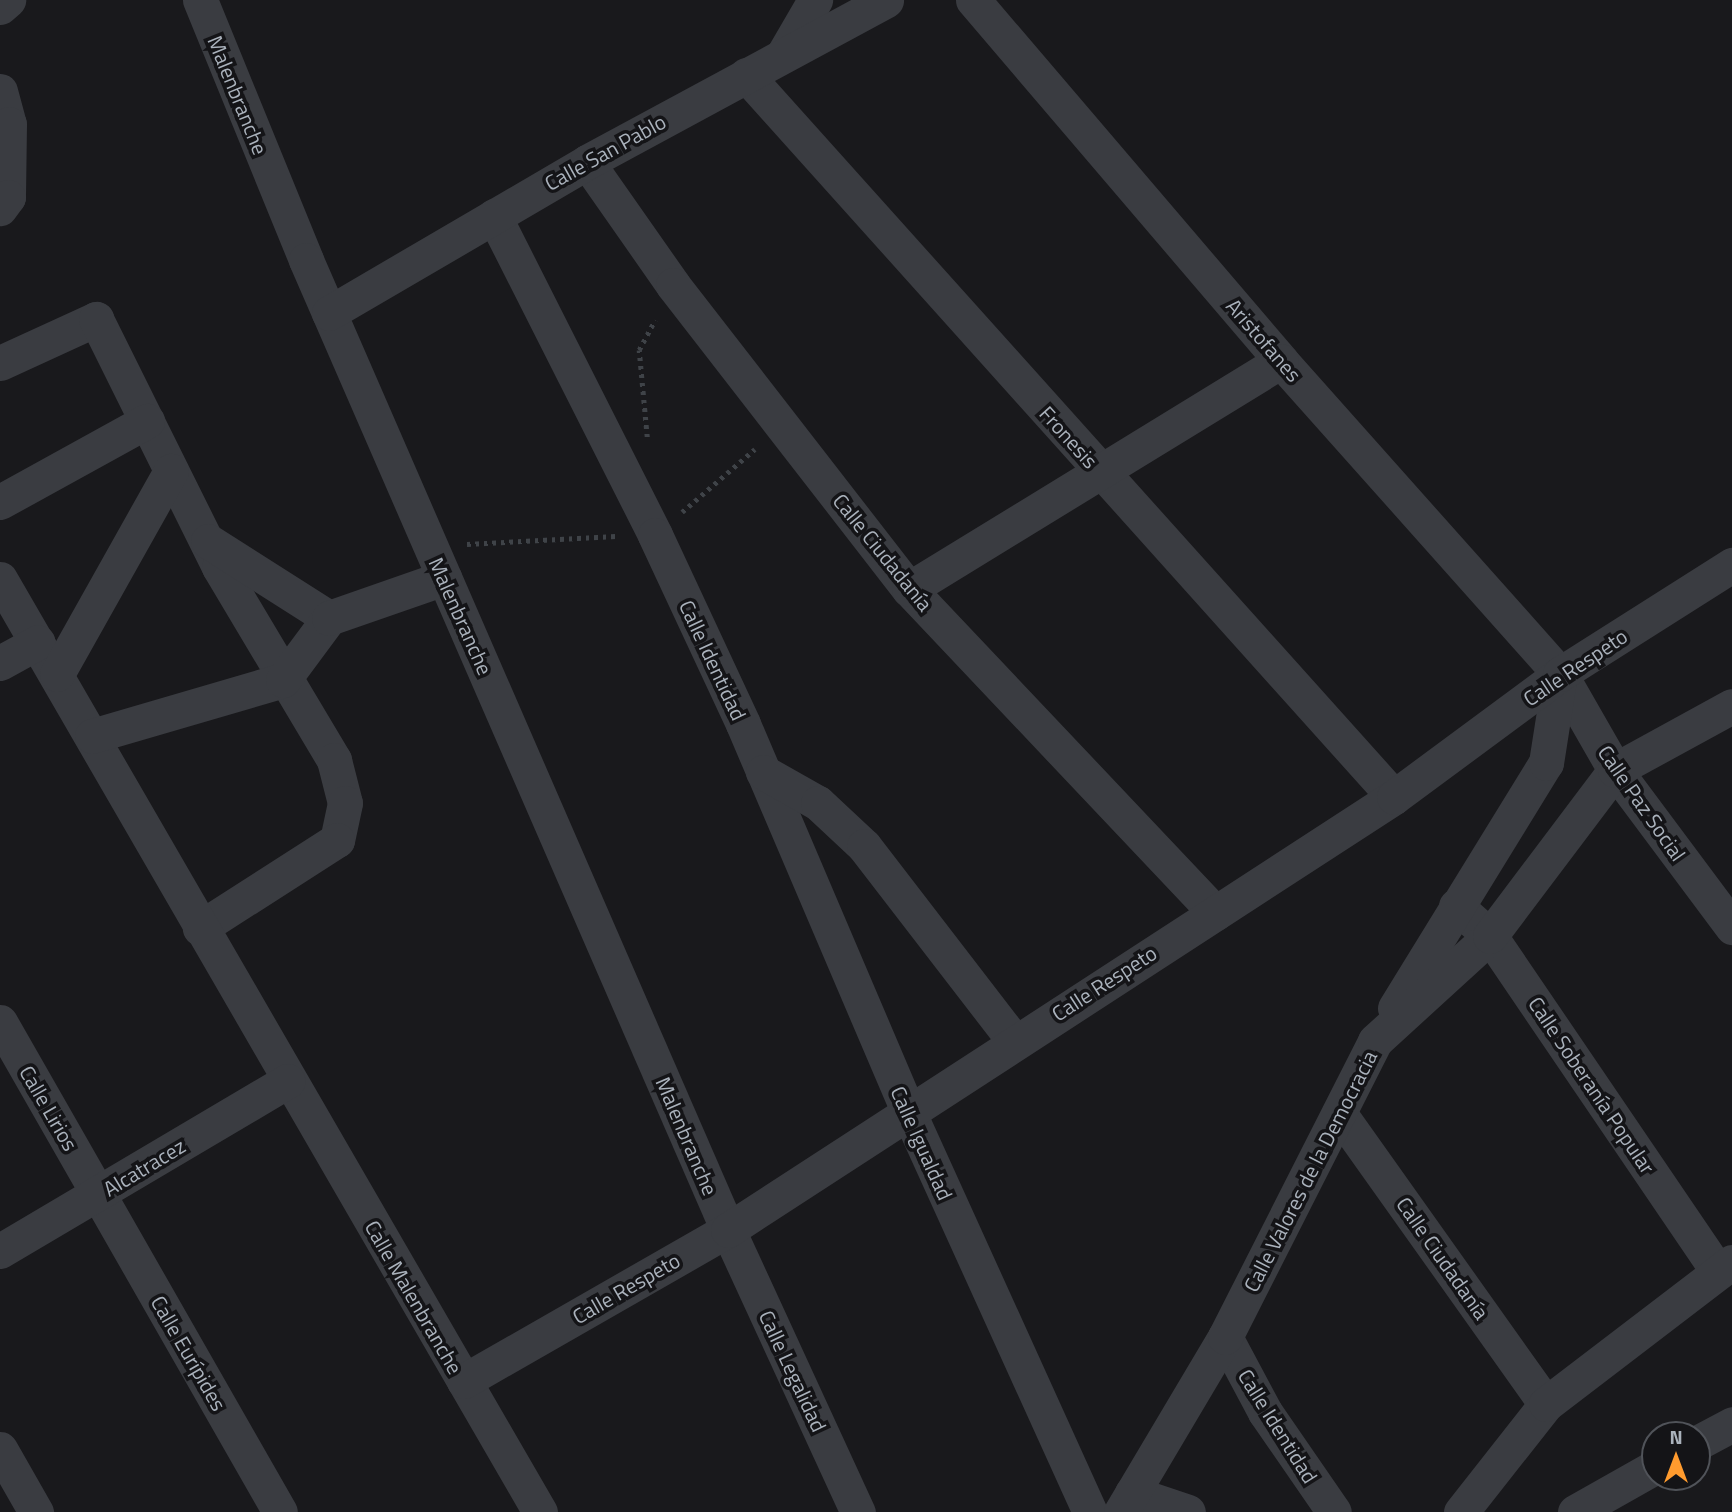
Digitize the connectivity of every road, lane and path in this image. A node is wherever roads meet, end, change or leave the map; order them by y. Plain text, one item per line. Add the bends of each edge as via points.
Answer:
1 (8, 0) edge
2 (200, 0) edge
3 (815, 0) edge
4 (886, 0) edge
5 (973, 0) edge
6 (0, 8) edge
7 (783, 55) junction
8 (746, 75) junction
9 (0, 92) edge
10 (587, 162) junction
11 (0, 208) edge
12 (494, 216) junction
13 (673, 285) junction
14 (329, 313) junction
15 (1281, 361) junction
16 (0, 363) edge
17 (147, 421) junction
18 (648, 444) dead end
19 (171, 471) junction
20 (1100, 472) junction
21 (0, 502) edge
22 (206, 540) junction
23 (1732, 565) edge
24 (444, 578) junction
25 (0, 579) edge
26 (909, 589) junction
27 (329, 618) junction
28 (38, 642) junction
29 (0, 663) edge
30 (57, 674) junction
31 (1560, 674) junction
32 (283, 680) junction
33 (1732, 706) edge
34 (92, 736) junction
35 (1615, 770) junction
36 (763, 772) junction
37 (1394, 797) junction
38 (1456, 906) junction
39 (1215, 912) junction
40 (1732, 927) edge
41 (200, 928) junction
42 (1490, 936) junction
43 (0, 1022) edge
44 (1014, 1041) junction
45 (1376, 1041) junction
46 (287, 1082) junction
47 (908, 1111) junction
48 (1339, 1113) junction
49 (98, 1194) junction
50 (728, 1230) junction
51 (0, 1251) edge
52 (1725, 1267) edge
53 (1225, 1337) junction
54 (464, 1381) junction
55 (1546, 1404) junction
56 (1732, 1424) edge
57 (1711, 1435) edge
58 (0, 1449) edge
59 (1641, 1475) edge
60 (1127, 1503) edge
61 (530, 1509) edge
62 (36, 1512) edge
63 (280, 1512) edge
64 (858, 1512) edge
65 (1090, 1512) edge
66 (1188, 1512) edge
67 (1334, 1512) edge
68 (1461, 1512) edge
69 (1574, 1512) edge

1 - 6 street
2 - 14 street, Malenbranche
3 - 7 street
4 - 7 street, Calle San Pablo
5 - 15 street, Aristofanes
7 - 8 street, Calle San Pablo
8 - 10 street, Calle San Pablo
8 - 20 street, Fronesis
9 - 11 street via 9,124 8,197
10 - 12 street, Calle San Pablo
10 - 13 street, Calle Ciudadanía
12 - 14 street, Calle San Pablo
12 - 36 street, Calle Identidad via 655,535
13 - 18 path via 639,350
13 - 26 street, Calle Ciudadanía
14 - 24 street, Malenbranche
15 - 20 street
15 - 31 street, Aristofanes
16 - 17 street via 96,319
17 - 19 street
17 - 21 street
19 - 22 street
19 - 30 street
20 - 26 street
20 - 37 street, Fronesis
22 - 27 street
22 - 32 street
23 - 31 street, Calle Respeto
24 - 27 street
24 - 50 street, Malenbranche
25 - 28 street
26 - 39 street, Calle Ciudadanía
27 - 32 street
28 - 29 street
28 - 30 street
30 - 34 street
31 - 35 street, Calle Paz Social
31 - 37 street, Calle Respeto
31 - 38 street via 1546,763
32 - 34 street
32 - 41 street via 334,761 345,803 337,840
33 - 35 street, Calle Valores de la Democracia
34 - 41 street
35 - 40 street, Calle Paz Social
35 - 42 street, Calle Valores de la Democracia
36 - 44 street via 818,803 864,846
36 - 47 street, Calle Igualdad
37 - 39 street, Calle Respeto
38 - 42 street, Calle Soberanía Popular
38 - 45 street
39 - 44 street, Calle Respeto
41 - 46 street
42 - 45 street, Calle Valores de la Democracia
42 - 52 street, Calle Soberanía Popular
43 - 49 street, Calle Lirios
44 - 47 street, Calle Respeto
45 - 48 street, Calle Valores de la Democracia
46 - 49 street, Alcatracez
46 - 54 street, Calle Malenbranche
47 - 50 street, Calle Respeto
47 - 65 street, Calle Igualdad
48 - 53 street, Calle Valores de la Democracia
48 - 55 street, Calle Ciudadanía
49 - 51 street, Alcatracez
49 - 63 street, Calle Eurípides
50 - 54 street, Calle Respeto
50 - 64 street, Calle Legalidad
52 - 55 street
53 - 60 street, Calle Valores de la Democracia
53 - 67 street, Calle Identidad via 1265,1412
54 - 61 street, Calle Malenbranche
55 - 68 street
56 - 57 street
58 - 62 street
59 - 69 street
60 - 66 street

